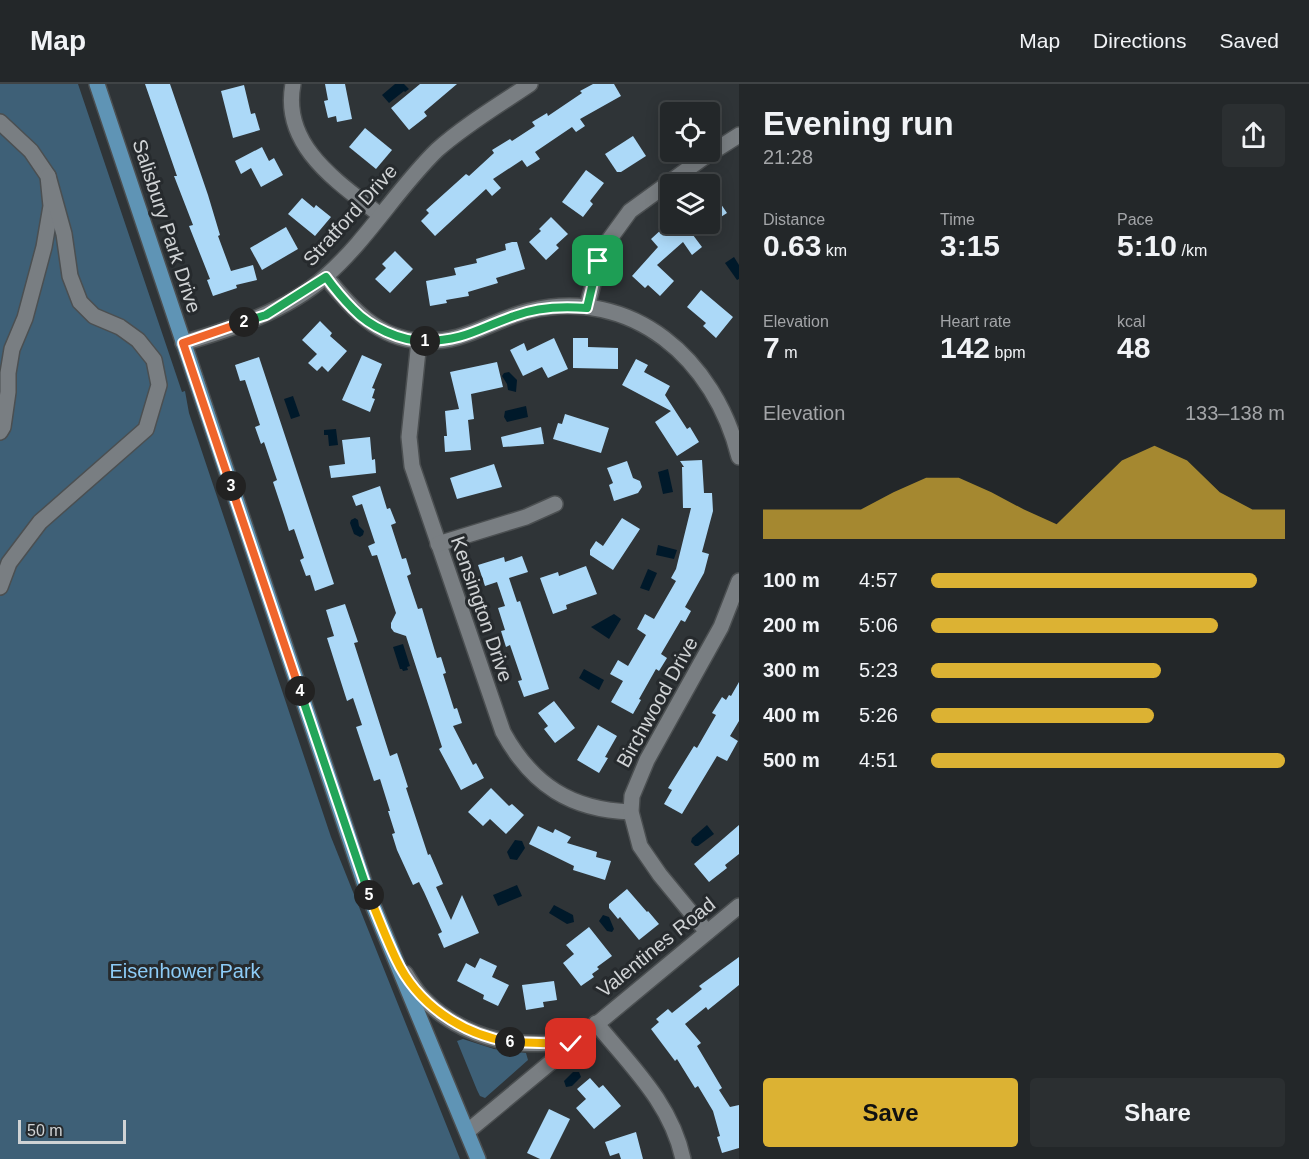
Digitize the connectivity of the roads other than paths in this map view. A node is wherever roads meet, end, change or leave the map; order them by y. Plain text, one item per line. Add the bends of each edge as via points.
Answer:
1 (97, 84) edge
2 (293, 84) edge
3 (530, 84) edge
4 (0, 122) edge
5 (739, 135) edge
6 (48, 176) junction
7 (380, 215) junction
8 (326, 277) junction
9 (587, 308) junction
10 (419, 341) junction
11 (183, 343) junction
12 (0, 432) edge
13 (739, 457) edge
14 (555, 504) dead end
15 (438, 544) junction
16 (739, 581) edge
17 (0, 587) edge
18 (631, 812) junction
19 (739, 906) edge
20 (707, 932) junction
21 (396, 961) junction
22 (596, 1023) junction
23 (571, 1044) junction
24 (468, 1131) junction
25 (478, 1159) edge
26 (683, 1159) edge

1 - 11 main road, Salisbury Park Drive
2 - 7 street via 293,118 308,152
3 - 7 street, Stratford Drive via 447,141
4 - 6 street via 31,151
5 - 9 street via 630,211 598,261
6 - 12 street via 51,206 44,248 12,350
6 - 17 street via 64,234 70,276 80,302 94,316 138,340 154,360 159,384 146,429 40,522 9,563
7 - 8 street, Stratford Drive
8 - 10 street via 358,314 387,332
8 - 11 street, Stratford Drive via 266,315
9 - 10 street via 529,311 464,337
9 - 13 street via 634,320 663,336 685,356 718,401
10 - 15 street, Kensington Drive via 409,445 415,478
11 - 21 main road, Salisbury Park Drive via 367,891
14 - 15 street via 509,523
15 - 18 street, Kensington Drive via 496,716 519,759 538,779 566,798 599,809
16 - 18 street, Birchwood Drive via 709,651 638,778
18 - 20 street, Birchwood Drive via 647,858
19 - 20 street, Valentines Road
20 - 22 street, Valentines Road
21 - 23 street via 422,998 442,1016 476,1033 512,1042
21 - 24 main road, Salisbury Park Drive
22 - 23 street, Valentines Road
22 - 26 street via 662,1104 675,1129
23 - 24 street, Valentines Road
24 - 25 main road, Salisbury Park Drive

